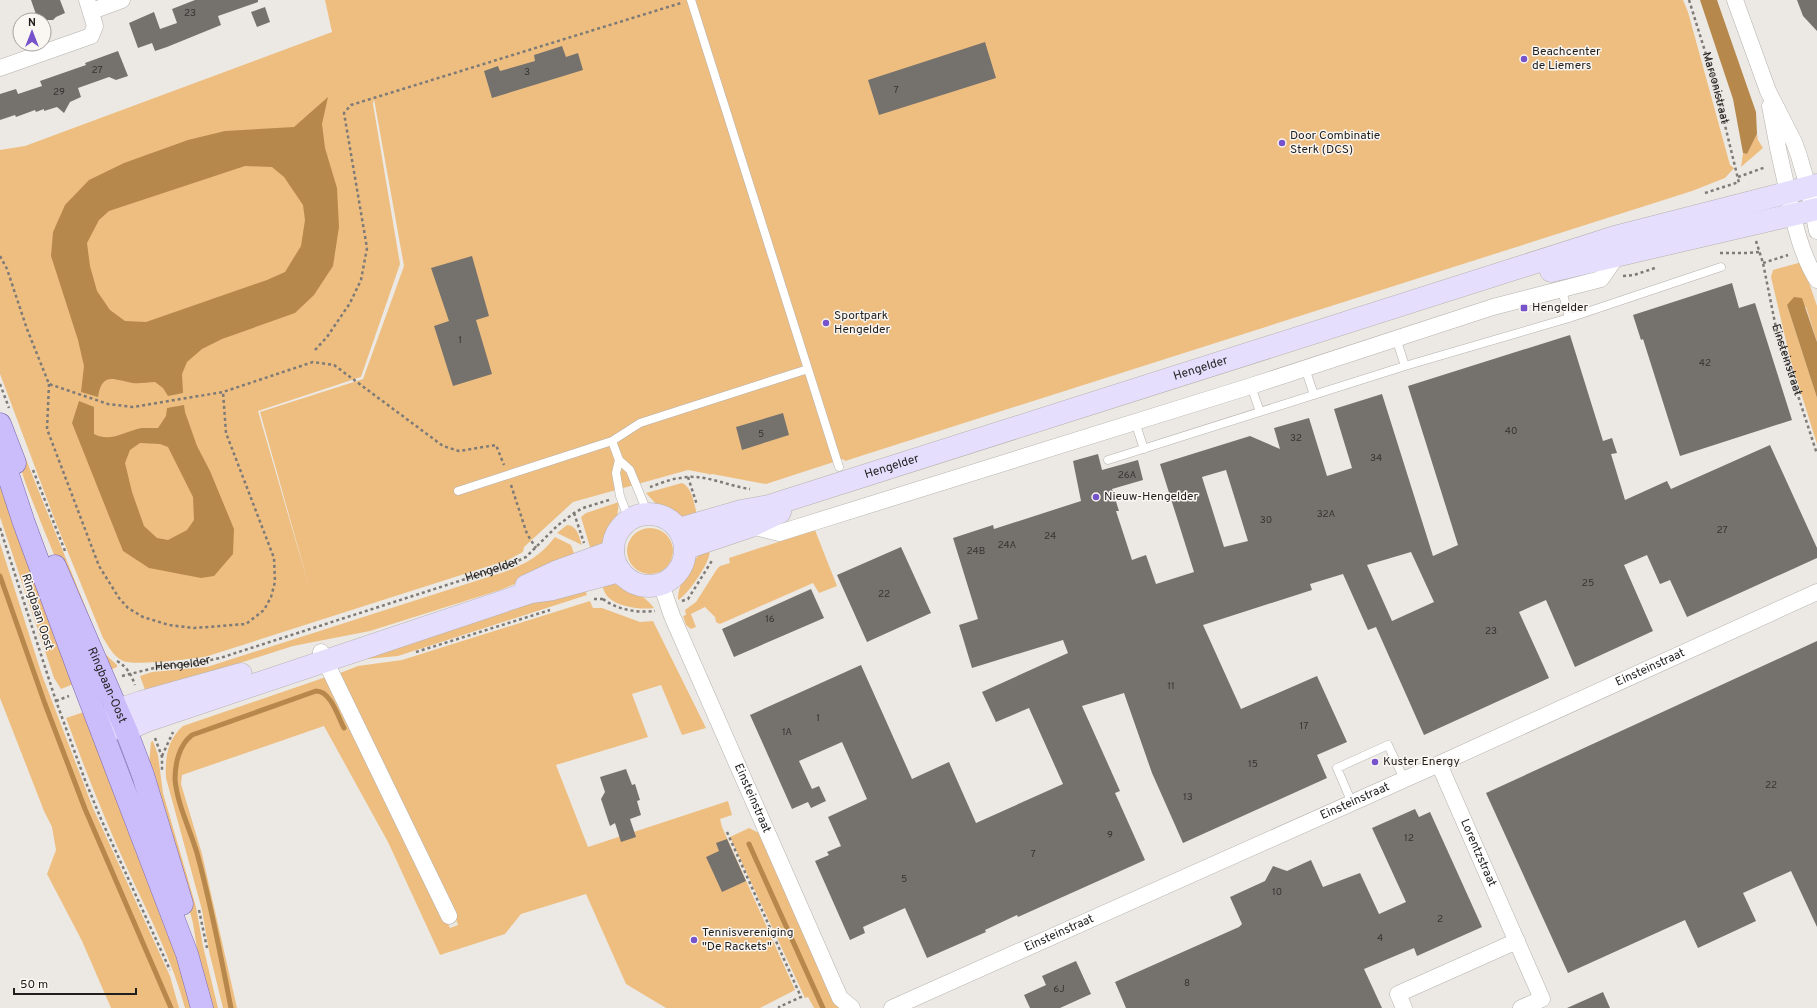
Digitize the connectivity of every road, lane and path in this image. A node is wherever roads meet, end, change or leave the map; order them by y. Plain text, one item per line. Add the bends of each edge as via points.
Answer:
1 (122, 0) edge
2 (1689, 0) edge
3 (1736, 0) edge
4 (687, 1) edge
5 (90, 6) edge
6 (0, 68) edge
7 (1738, 177) dead end
8 (1804, 188) edge
9 (1807, 211) edge
10 (1817, 231) edge
11 (1759, 252) dead end
12 (1715, 253) dead end
13 (0, 256) edge
14 (1617, 256) junction
15 (1763, 263) dead end
16 (1659, 267) dead end
17 (1721, 267) dead end
18 (1601, 279) junction
19 (1817, 280) edge
20 (1562, 290) junction
21 (1570, 318) junction
22 (1396, 338) junction
23 (315, 350) dead end
24 (1405, 366) junction
25 (1305, 368) junction
26 (808, 369) junction
27 (50, 384) junction
28 (1251, 386) junction
29 (224, 392) junction
30 (1314, 395) junction
31 (1260, 412) junction
32 (1135, 422) junction
33 (0, 424) edge
34 (612, 441) junction
35 (1144, 448) junction
36 (0, 450) edge
37 (1817, 454) edge
38 (619, 460) junction
39 (1108, 460) dead end
40 (839, 468) dead end
41 (507, 474) junction
42 (688, 477) junction
43 (755, 490) dead end
44 (458, 491) dead end
45 (638, 491) junction
46 (620, 496) junction
47 (574, 513) junction
48 (638, 517) junction
49 (750, 526) junction
50 (0, 528) edge
51 (706, 531) junction
52 (682, 538) junction
53 (536, 548) junction
54 (613, 551) junction
55 (593, 569) junction
56 (620, 572) junction
57 (661, 584) junction
58 (1817, 592) edge
59 (668, 607) junction
60 (323, 656) junction
61 (130, 673) dead end
62 (122, 720) junction
63 (100, 723) junction
64 (1438, 764) junction
65 (1404, 779) junction
66 (1352, 803) junction
67 (727, 832) dead end
68 (449, 916) dead end
69 (1517, 941) junction
70 (187, 954) junction
71 (171, 973) dead end
72 (202, 1008) edge
73 (780, 1008) edge
74 (852, 1008) edge
75 (892, 1008) edge
76 (1404, 1008) edge
77 (1521, 1008) edge

1 - 5 street
2 - 7 path, Marconistraat via 1714,80
3 - 8 street via 1768,91 1777,146
4 - 23 path via 351,105 344,113 367,248 361,280 350,303
4 - 26 lane
5 - 6 street via 95,26 91,36
8 - 9 street
8 - 51 main road, Hengelder via 1615,237 769,506 742,511
9 - 10 street
9 - 14 main road, Hengelder
9 - 19 street via 1802,250
11 - 12 path
13 - 27 path
14 - 18 street
14 - 49 main road, Hengelder via 1474,291 773,515
15 - 37 path, Einsteinstraat via 1776,328
16 - 18 path via 1634,275
17 - 21 lane
18 - 20 street
20 - 21 lane
20 - 22 street via 1493,307
21 - 24 lane
22 - 24 lane
22 - 25 street
24 - 30 lane
25 - 28 street
25 - 30 lane
26 - 34 lane via 640,422
26 - 40 lane
27 - 29 path via 108,404 133,407
27 - 29 path via 47,429 99,566 128,608 143,617 168,625 194,628 246,624 264,610 271,598 275,582 276,570 271,550 226,433
28 - 31 lane
28 - 32 street
29 - 41 path via 313,362 334,365 451,449 459,451 496,445
30 - 31 lane
31 - 35 lane
32 - 35 lane
32 - 49 street via 779,533
33 - 62 main road, Ringbaan-Oost via 55,567
34 - 38 lane
34 - 41 lane
35 - 39 lane
36 - 63 main road, Ringbaan-Oost via 27,530
38 - 45 lane via 630,470
38 - 46 lane via 616,473
41 - 44 lane
41 - 53 path via 527,534
42 - 43 path via 709,479
42 - 45 path
42 - 51 path
45 - 48 lane
46 - 47 path, Hengelder
46 - 48 lane
47 - 53 path, Hengelder
47 - 55 path
48 - 52 main road via 665,517
48 - 54 main road via 619,530
49 - 51 main road, Hengelder
50 - 71 path, Ringbaan Oost via 56,701 101,818
51 - 52 main road, Hengelder
51 - 59 path via 714,558 688,599
52 - 57 main road via 682,566 670,580
53 - 61 path, Hengelder via 526,557 508,565 313,630 220,658
54 - 55 main road
54 - 56 main road
55 - 56 main road
55 - 59 path via 603,599 608,602 640,613
55 - 60 main road via 558,571 530,585
56 - 57 main road via 634,583 652,586
57 - 59 street, Einsteinstraat
58 - 64 street, Einsteinstraat
59 - 74 street, Einsteinstraat via 840,998
60 - 62 main road via 149,720
60 - 68 street
62 - 63 main road
62 - 70 main road, Ringbaan-Oost via 143,775 188,923
63 - 70 main road, Ringbaan-Oost
64 - 65 street, Einsteinstraat
64 - 69 street, Lorentzstraat
65 - 66 street, Einsteinstraat
65 - 66 lane via 1388,745 1337,768
66 - 75 street, Einsteinstraat
67 - 73 path via 801,997
69 - 76 street via 1398,994
69 - 77 street, Lorentzstraat via 1542,999
70 - 72 main road, Ringbaan-Oost

